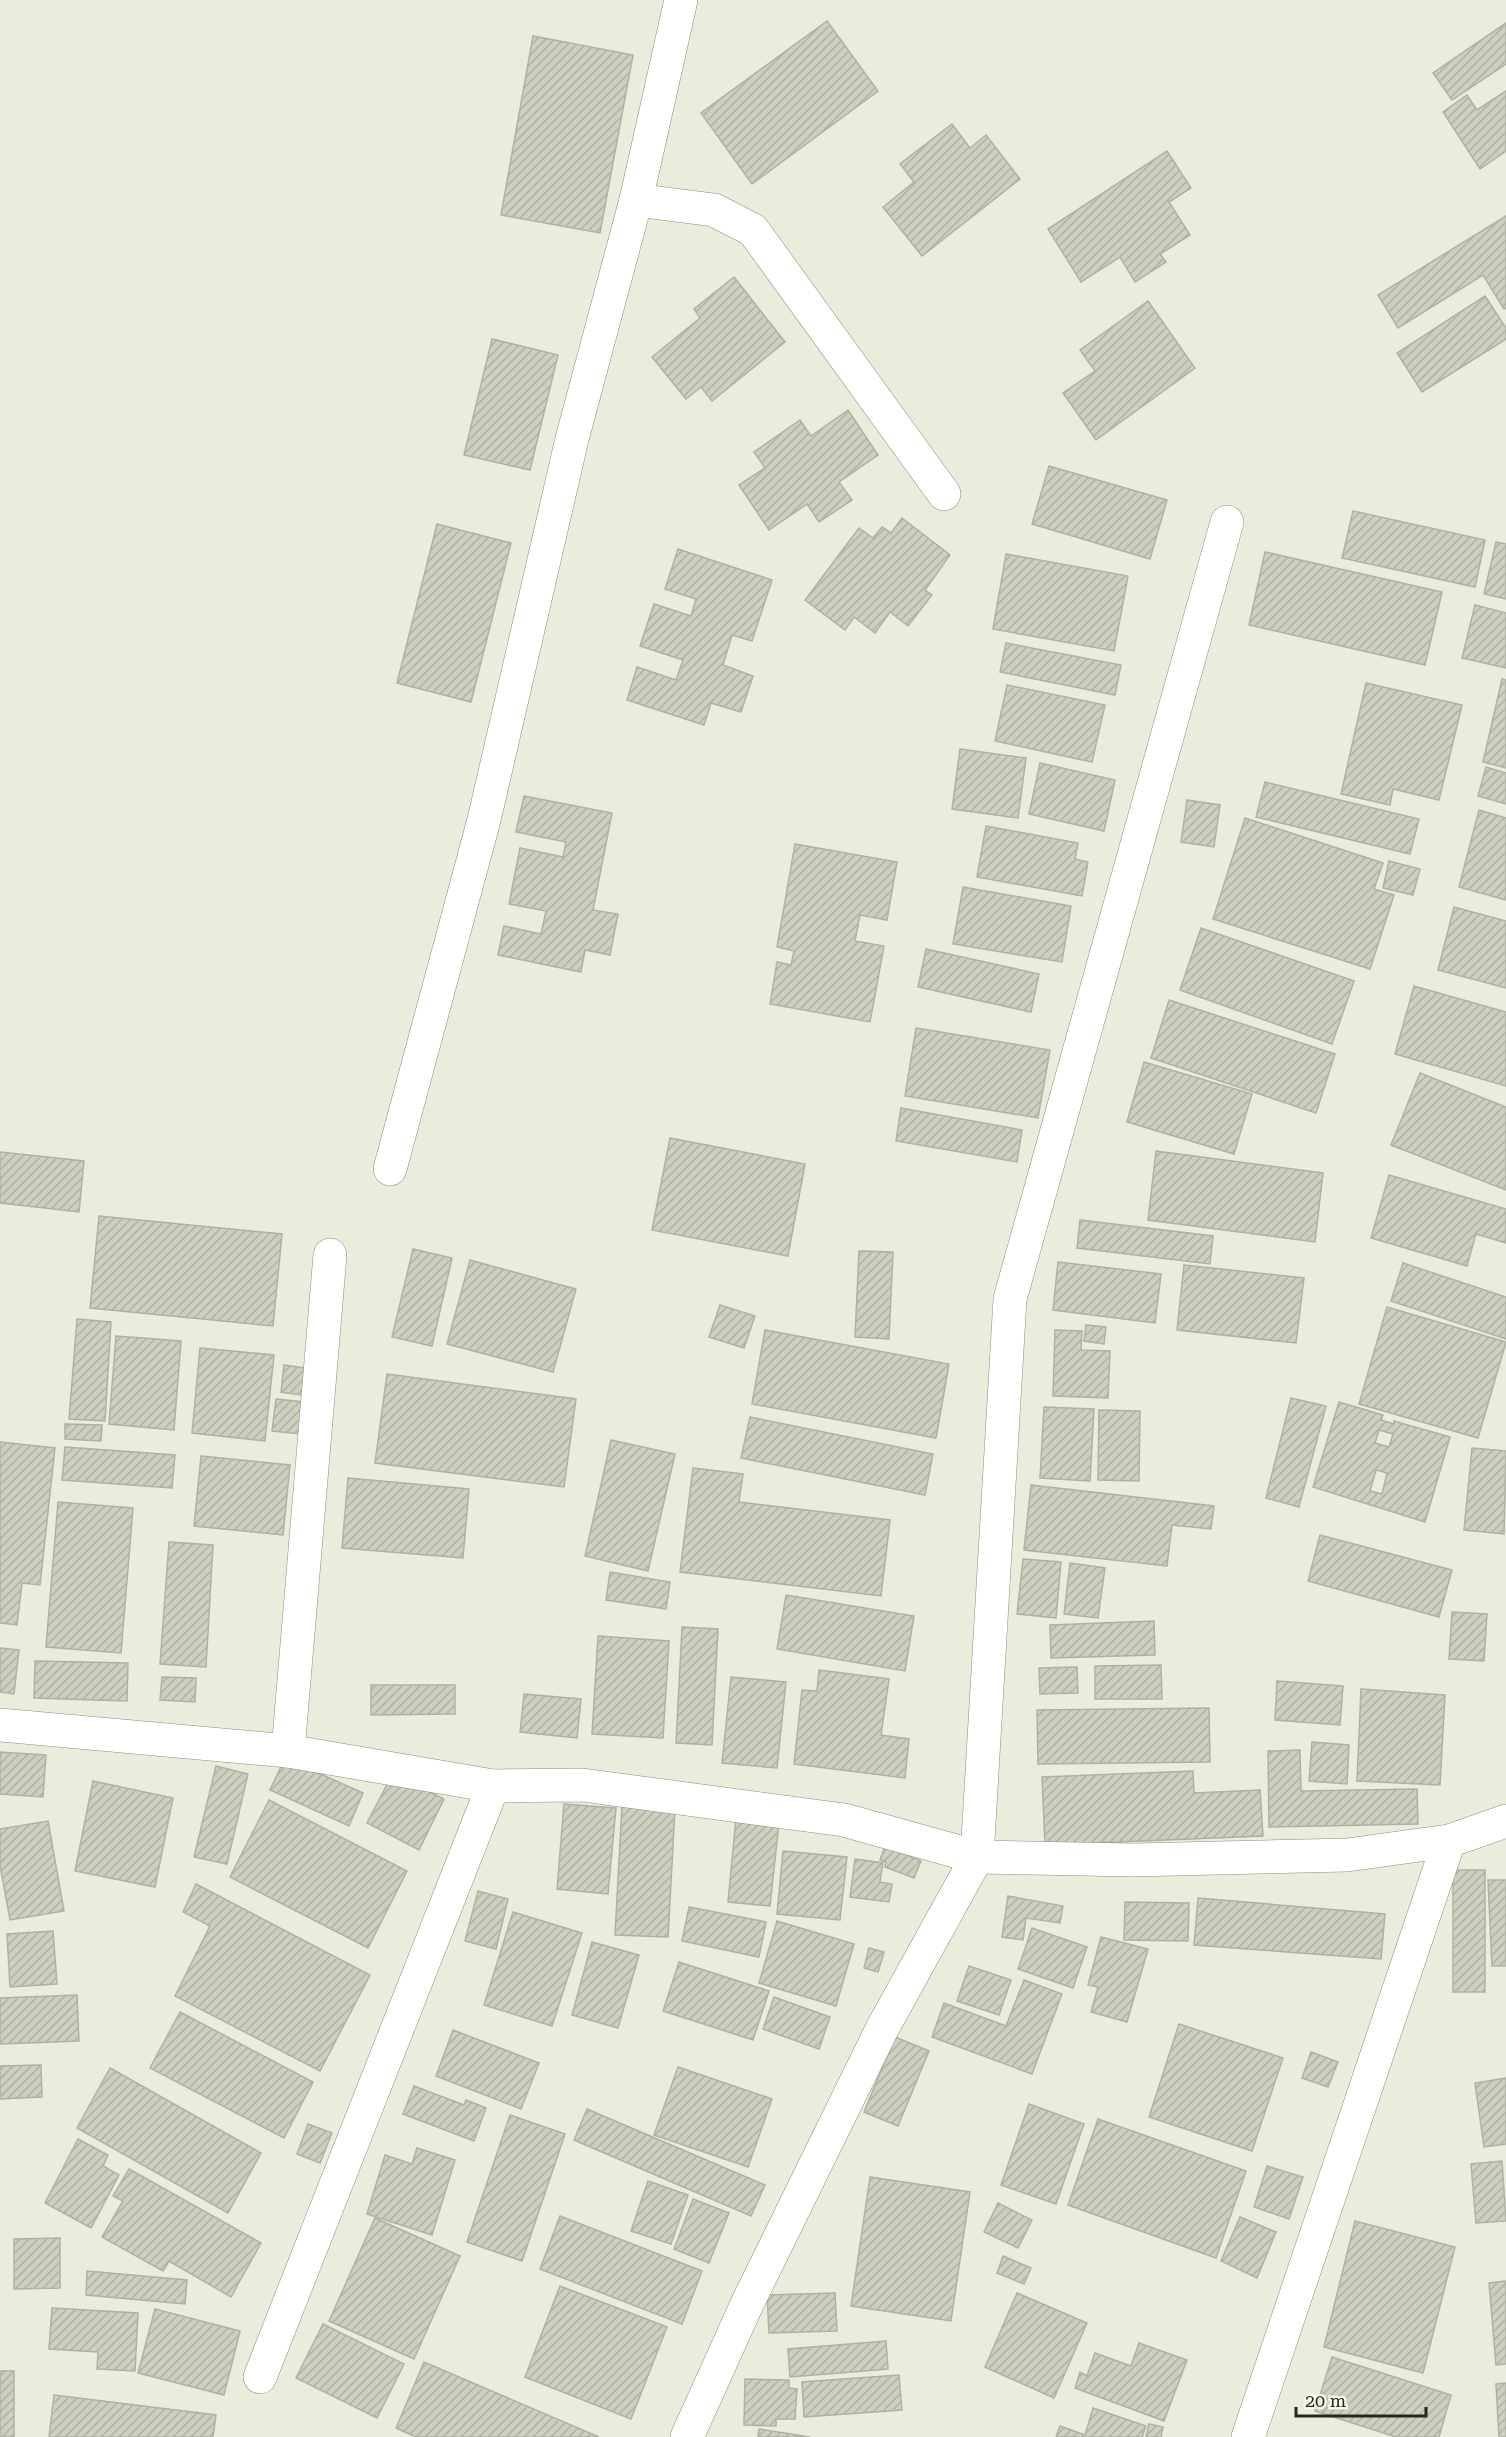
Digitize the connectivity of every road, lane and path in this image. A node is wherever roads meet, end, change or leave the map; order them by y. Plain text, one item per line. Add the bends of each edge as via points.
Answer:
1 (681, 0) edge
2 (636, 200) junction
3 (944, 494) dead end
4 (1227, 522) dead end
5 (390, 1169) dead end
6 (330, 1255) dead end
7 (0, 1725) edge
8 (288, 1751) junction
9 (493, 1786) junction
10 (1506, 1821) edge
11 (1449, 1841) junction
12 (977, 1857) junction
13 (260, 2377) dead end
14 (687, 2437) edge
15 (1248, 2437) edge

1 - 2 street
2 - 3 street via 714,210 753,230
2 - 5 street via 572,439 484,820
4 - 12 street via 1010,1299
6 - 8 street
7 - 8 street
8 - 9 street
9 - 12 street via 582,1785 844,1820
9 - 13 street
10 - 11 street
11 - 12 street via 1347,1855 1133,1860
11 - 15 street
12 - 14 street via 877,2040 747,2304

